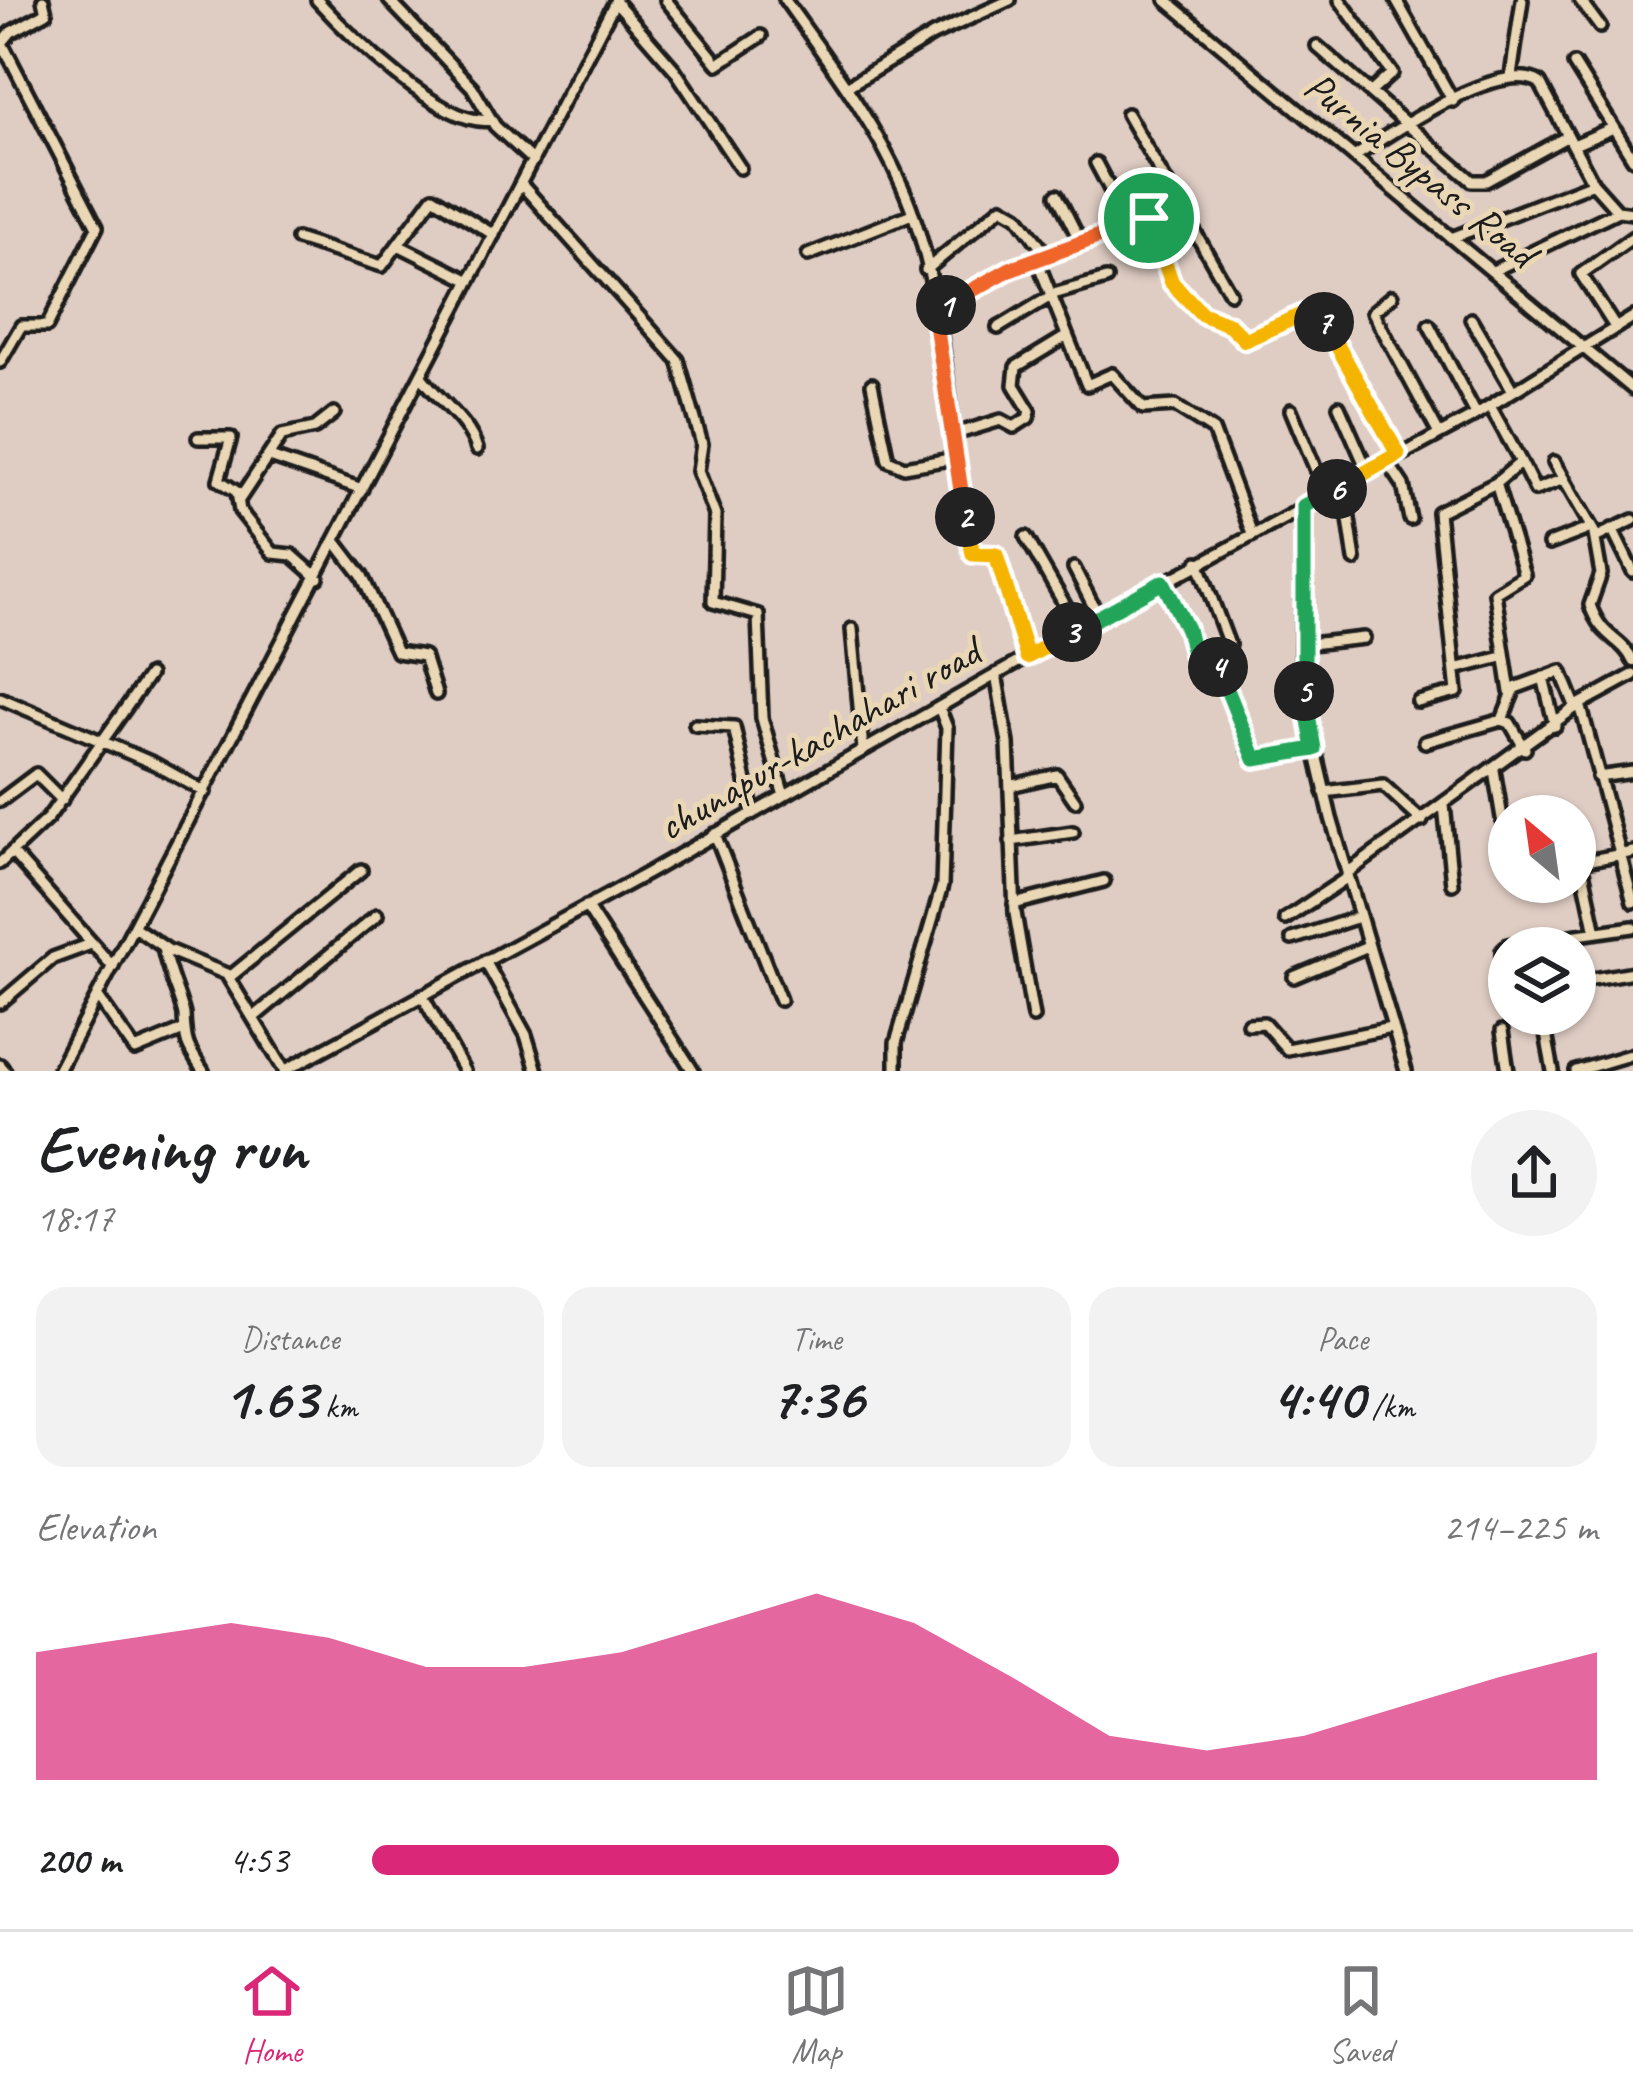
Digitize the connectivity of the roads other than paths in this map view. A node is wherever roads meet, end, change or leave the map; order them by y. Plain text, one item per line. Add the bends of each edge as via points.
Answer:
1 (43, 0) edge
2 (317, 0) edge
3 (389, 0) edge
4 (666, 0) edge
5 (785, 0) edge
6 (1010, 0) edge
7 (1166, 0) edge
8 (1340, 0) edge
9 (1396, 0) edge
10 (1522, 0) edge
11 (1580, 0) edge
12 (616, 1) edge
13 (1600, 28) dead end
14 (761, 36) dead end
15 (1317, 46) dead end
16 (1574, 64) dead end
17 (1511, 76) junction
18 (848, 86) junction
19 (1370, 92) junction
20 (1453, 100) junction
21 (1127, 114) dead end
22 (490, 120) junction
23 (1406, 124) junction
24 (1613, 128) junction
25 (1571, 140) junction
26 (1354, 157) junction
27 (1633, 159) edge
28 (533, 160) junction
29 (1096, 163) dead end
30 (740, 168) dead end
31 (1593, 183) junction
32 (521, 184) junction
33 (1057, 195) dead end
34 (1184, 205) junction
35 (1618, 211) junction
36 (1633, 213) edge
37 (912, 214) junction
38 (1149, 218) junction
39 (1129, 225) junction
40 (494, 235) junction
41 (1633, 236) edge
42 (1454, 237) junction
43 (297, 239) dead end
44 (1081, 243) junction
45 (402, 247) junction
46 (808, 255) dead end
47 (1042, 258) junction
48 (926, 270) junction
49 (1495, 270) junction
50 (1106, 280) dead end
51 (470, 281) junction
52 (1230, 293) dead end
53 (1051, 296) junction
54 (1392, 296) dead end
55 (934, 311) junction
56 (1633, 317) edge
57 (1471, 320) dead end
58 (1429, 325) dead end
59 (1616, 327) junction
60 (998, 328) dead end
61 (1067, 336) junction
62 (1582, 345) junction
63 (0, 362) edge
64 (421, 376) junction
65 (872, 384) dead end
66 (1633, 388) edge
67 (1513, 391) junction
68 (1340, 406) dead end
69 (1490, 406) junction
70 (1291, 410) dead end
71 (334, 412) dead end
72 (1476, 414) junction
73 (1439, 434) junction
74 (952, 435) junction
75 (198, 438) dead end
76 (477, 449) dead end
77 (1398, 454) junction
78 (270, 457) junction
79 (956, 458) junction
80 (1387, 461) junction
81 (1521, 462) junction
82 (1554, 462) dead end
83 (1368, 472) junction
84 (1564, 479) junction
85 (1496, 483) junction
86 (1344, 485) junction
87 (362, 489) junction
88 (1326, 494) junction
89 (238, 500) junction
90 (1304, 506) junction
91 (1410, 519) dead end
92 (1633, 520) edge
93 (1612, 530) junction
94 (1593, 531) junction
95 (1252, 534) junction
96 (1026, 537) dead end
97 (336, 542) junction
98 (1549, 544) dead end
99 (1355, 560) dead end
100 (1198, 562) junction
101 (1074, 568) dead end
102 (1633, 572) edge
103 (318, 578) junction
104 (1163, 582) junction
105 (1099, 617) junction
106 (1078, 628) junction
107 (853, 629) dead end
108 (1364, 638) dead end
109 (1229, 645) dead end
110 (1301, 645) junction
111 (1027, 657) junction
112 (1502, 657) junction
113 (1633, 661) edge
114 (1455, 669) junction
115 (996, 674) junction
116 (149, 675) dead end
117 (1633, 675) edge
118 (1543, 677) junction
119 (1510, 692) junction
120 (436, 694) dead end
121 (0, 698) edge
122 (1418, 702) dead end
123 (939, 706) junction
124 (1578, 706) junction
125 (1502, 720) junction
126 (694, 725) dead end
127 (1555, 726) junction
128 (1425, 742) dead end
129 (105, 743) junction
130 (1525, 748) junction
131 (1314, 749) junction
132 (863, 750) junction
133 (1494, 770) junction
134 (1633, 772) edge
135 (1598, 778) junction
136 (1010, 786) junction
137 (205, 792) junction
138 (1324, 792) junction
139 (1498, 795) edge
140 (784, 796) junction
141 (62, 800) junction
142 (1076, 801) dead end
143 (0, 802) edge
144 (1444, 805) junction
145 (753, 813) junction
146 (1422, 821) junction
147 (1073, 832) dead end
148 (715, 834) junction
149 (1011, 842) junction
150 (12, 852) junction
151 (1627, 852) edge
152 (1596, 859) edge
153 (0, 863) edge
154 (361, 870) dead end
155 (1347, 875) junction
156 (1104, 881) dead end
157 (1452, 884) dead end
158 (1633, 902) edge
159 (1014, 904) junction
160 (586, 906) junction
161 (377, 915) dead end
162 (1359, 917) junction
163 (1285, 919) dead end
164 (134, 927) junction
165 (1633, 927) edge
166 (1596, 932) edge
167 (1292, 939) dead end
168 (91, 944) junction
169 (1368, 946) junction
170 (163, 947) junction
171 (485, 961) junction
172 (112, 967) junction
173 (1633, 972) edge
174 (228, 976) junction
175 (1294, 977) dead end
176 (1596, 978) edge
177 (422, 995) junction
178 (97, 996) junction
179 (780, 1000) dead end
180 (0, 1003) edge
181 (1034, 1017) dead end
182 (253, 1018) junction
183 (1248, 1024) dead end
184 (1391, 1028) junction
185 (181, 1031) junction
186 (1503, 1035) edge
187 (1546, 1035) edge
188 (1633, 1054) edge
189 (58, 1071) edge
190 (203, 1071) edge
191 (285, 1071) edge
192 (464, 1071) edge
193 (537, 1071) edge
194 (693, 1071) edge
195 (896, 1071) edge
196 (1406, 1071) edge
197 (1508, 1071) edge
198 (1553, 1071) edge
199 (1576, 1071) edge

1 - 63 street via 46,13 6,35 4,48 98,226 47,326 21,326
2 - 22 street via 435,101 466,119
3 - 22 street via 472,88
4 - 14 street via 718,64
5 - 18 street
6 - 18 street
7 - 26 street, Purnia Bypass Road
8 - 19 street via 1392,73
9 - 20 street
10 - 17 street
11 - 13 street
12 - 28 street
12 - 30 street via 675,70
15 - 19 street
16 - 24 street
17 - 20 street
17 - 25 street via 1540,83
18 - 37 street
19 - 23 street
20 - 23 street
21 - 34 street
22 - 28 street
23 - 25 street via 1479,183
23 - 26 street
24 - 25 street
24 - 27 street
25 - 31 street
26 - 42 street, Purnia Bypass Road
28 - 32 street
29 - 39 street
31 - 35 street
31 - 42 street
32 - 40 street
32 - 140 street via 678,360 702,444 697,470 716,523 712,602 758,615 762,718
33 - 44 street
34 - 38 street
34 - 52 street
35 - 36 street
35 - 49 street
37 - 46 street
37 - 48 street
38 - 39 street
38 - 77 street via 1172,283 1245,340 1316,310
39 - 44 street
40 - 45 street via 430,197
40 - 51 street
41 - 59 street via 1581,274
42 - 49 street, Purnia Bypass Road
43 - 45 street via 382,266
44 - 47 street
45 - 51 street
47 - 48 street via 1018,216 1002,207
47 - 53 street
47 - 55 street
48 - 55 street
49 - 62 street, Purnia Bypass Road
50 - 53 street
51 - 64 street
53 - 60 street
53 - 61 street
54 - 73 street via 1372,312
55 - 74 street
56 - 59 street, chunapur-kachahari road
57 - 67 street
58 - 72 street
59 - 62 street, chunapur-kachahari road
61 - 74 street via 1016,367 1013,385 1028,418
61 - 95 street via 1088,387 1112,374 1143,408 1174,406 1213,430
62 - 66 street, Purnia Bypass Road
62 - 67 street, chunapur-kachahari road
64 - 76 street via 470,429
64 - 87 street
65 - 79 street via 885,458 904,467
67 - 69 street, chunapur-kachahari road
68 - 83 street
69 - 72 street, chunapur-kachahari road
69 - 81 street
70 - 88 street
71 - 78 street via 315,428 284,433
72 - 73 street, chunapur-kachahari road
73 - 77 street, chunapur-kachahari road
74 - 79 street
75 - 89 street via 232,440 217,476
77 - 80 street, chunapur-kachahari road
78 - 87 street
78 - 89 street
79 - 111 street via 971,552 996,555
80 - 83 street, chunapur-kachahari road
80 - 91 street via 1403,485
81 - 84 street via 1535,490
81 - 85 street
82 - 84 street
83 - 86 street, chunapur-kachahari road
84 - 94 street
85 - 112 street via 1524,575 1495,593
85 - 114 street via 1438,512
86 - 88 street, chunapur-kachahari road
86 - 99 street
87 - 97 street
88 - 90 street, chunapur-kachahari road
89 - 103 street via 273,554 292,554
90 - 95 street, chunapur-kachahari road
90 - 110 street
92 - 93 street
93 - 94 street
93 - 102 street
94 - 98 street
94 - 113 street via 1601,574 1590,605 1600,632
95 - 100 street, chunapur-kachahari road
96 - 106 street
97 - 103 street
97 - 120 street via 362,576 397,652 424,656
100 - 104 street, chunapur-kachahari road
100 - 109 street
101 - 105 street
103 - 137 street
104 - 105 street, chunapur-kachahari road
104 - 131 street via 1197,670 1222,670 1251,757
105 - 106 street, chunapur-kachahari road
106 - 111 street, chunapur-kachahari road
107 - 132 street
108 - 110 street
110 - 131 street
111 - 115 street, chunapur-kachahari road
112 - 114 street
112 - 119 street
114 - 122 street via 1457,692
115 - 123 street, chunapur-kachahari road
115 - 136 street
116 - 129 street
117 - 124 street
118 - 119 street
118 - 124 street via 1565,671
118 - 127 street
119 - 125 street
121 - 129 street
123 - 132 street, chunapur-kachahari road
123 - 195 street via 947,728 942,886 896,1043
124 - 127 street
124 - 135 street
125 - 128 street
125 - 130 street
126 - 145 street via 734,727
127 - 130 street
129 - 137 street
129 - 141 street
130 - 133 street
131 - 138 street
132 - 140 street, chunapur-kachahari road
133 - 139 street
133 - 144 street
134 - 135 street
135 - 151 street
136 - 142 street via 1057,775
136 - 149 street
137 - 164 street
138 - 146 street via 1383,785
138 - 155 street
140 - 145 street, chunapur-kachahari road
141 - 143 street via 36,774
141 - 150 street
144 - 146 street
144 - 157 street
145 - 148 street, chunapur-kachahari road
146 - 155 street
147 - 149 street
148 - 160 street, chunapur-kachahari road
148 - 179 street
149 - 159 street
150 - 153 street
150 - 168 street
151 - 152 street
151 - 158 street
154 - 174 street
155 - 162 street
155 - 163 street
156 - 159 street
159 - 181 street
160 - 171 street, chunapur-kachahari road
160 - 194 street
161 - 182 street
162 - 167 street
162 - 169 street
164 - 170 street
164 - 172 street
165 - 166 street
168 - 172 street
168 - 180 street via 53,958
169 - 175 street
169 - 184 street
170 - 174 street
170 - 185 street via 183,1011
171 - 177 street, chunapur-kachahari road
171 - 193 street
172 - 178 street
173 - 176 street
174 - 182 street
177 - 191 street, chunapur-kachahari road
177 - 192 street
178 - 185 street via 135,1050
178 - 189 street
182 - 191 street
183 - 184 street via 1264,1023 1287,1049
184 - 196 street
185 - 190 street
186 - 197 street
187 - 198 street
188 - 199 street

